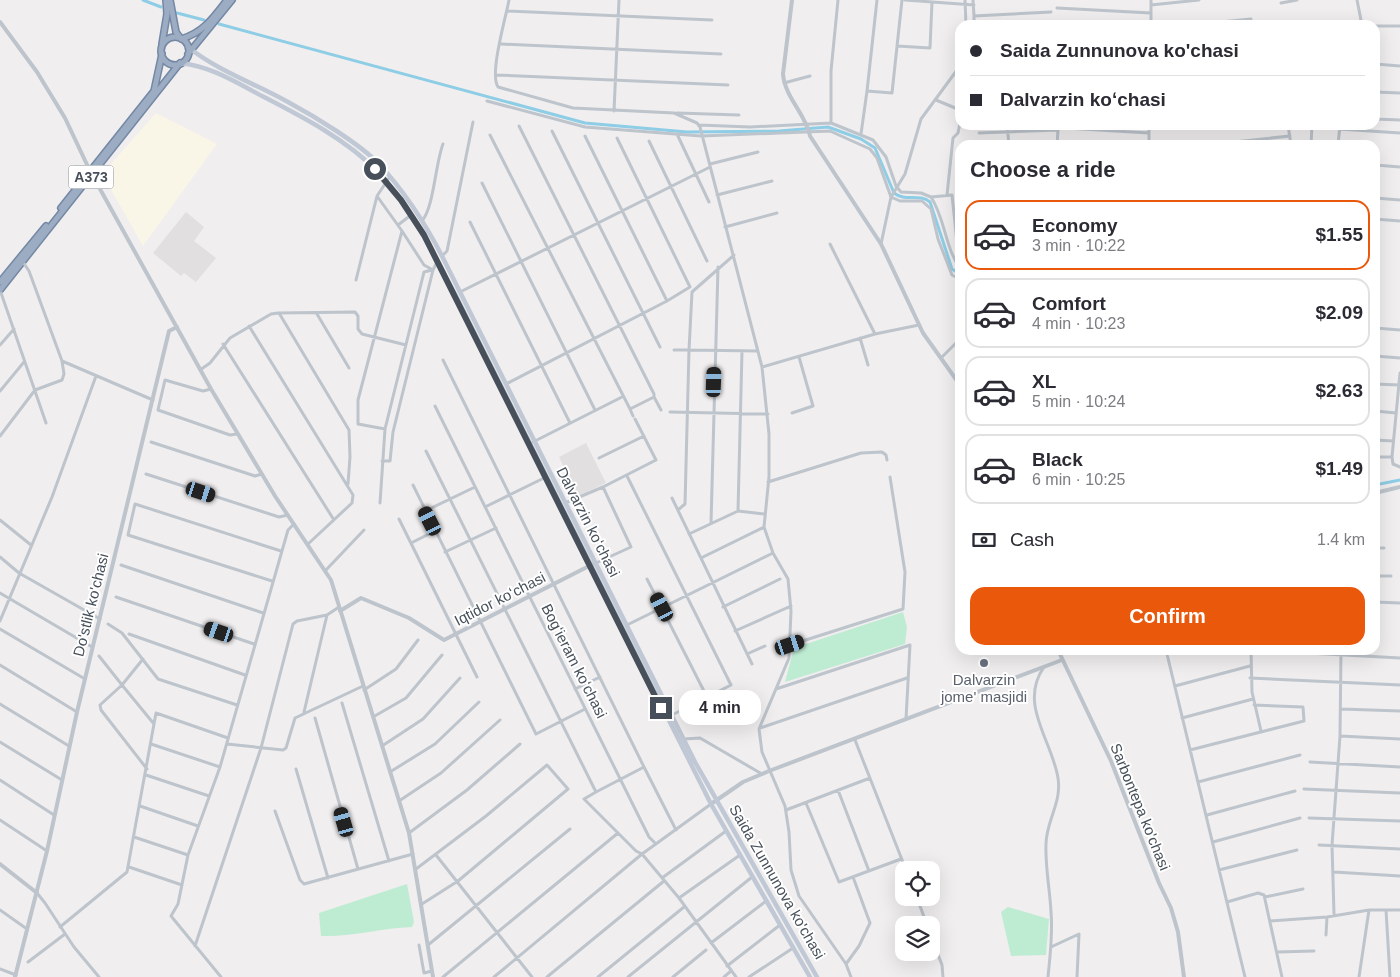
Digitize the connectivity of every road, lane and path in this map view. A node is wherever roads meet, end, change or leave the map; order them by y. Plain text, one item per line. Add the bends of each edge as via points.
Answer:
1 (166, 0) edge
2 (170, 0) edge
3 (226, 0) edge
4 (232, 0) edge
5 (509, 0) edge
6 (618, 0) edge
7 (792, 0) edge
8 (838, 0) edge
9 (877, 0) edge
10 (903, 0) edge
11 (1151, 0) edge
12 (1199, 0) edge
13 (1297, 0) edge
14 (1358, 0) edge
15 (932, 2) junction
16 (965, 2) edge
17 (974, 2) edge
18 (1281, 3) dead end
19 (1151, 5) junction
20 (1057, 8) dead end
21 (507, 11) junction
22 (1051, 12) dead end
23 (1151, 13) junction
24 (618, 15) junction
25 (974, 16) junction
26 (1251, 19) dead end
27 (712, 20) dead end
28 (966, 20) edge
29 (974, 20) edge
30 (1150, 20) edge
31 (1241, 20) edge
32 (1361, 20) edge
33 (0, 22) edge
34 (174, 26) junction
35 (1380, 26) edge
36 (1400, 26) edge
37 (194, 34) junction
38 (181, 39) junction
39 (501, 44) junction
40 (898, 46) junction
41 (162, 48) junction
42 (617, 49) junction
43 (189, 51) junction
44 (162, 54) junction
45 (721, 54) dead end
46 (180, 63) junction
47 (1380, 64) edge
48 (1400, 66) edge
49 (955, 73) edge
50 (496, 76) junction
51 (810, 76) dead end
52 (616, 80) junction
53 (784, 84) junction
54 (728, 85) dead end
55 (867, 91) junction
56 (1380, 92) edge
57 (1400, 94) edge
58 (936, 100) junction
59 (487, 101) dead end
60 (955, 108) edge
61 (614, 110) junction
62 (674, 113) junction
63 (739, 115) dead end
64 (1380, 119) edge
65 (1400, 120) edge
66 (473, 122) dead end
67 (831, 122) junction
68 (807, 125) junction
69 (519, 126) dead end
70 (699, 126) junction
71 (959, 130) edge
72 (1058, 130) edge
73 (1098, 130) edge
74 (1289, 130) edge
75 (1370, 130) edge
76 (552, 131) dead end
77 (1008, 132) junction
78 (810, 133) junction
79 (979, 133) dead end
80 (1149, 133) joint
81 (1400, 133) edge
82 (677, 134) junction
83 (861, 134) junction
84 (490, 135) dead end
85 (701, 135) junction
86 (585, 136) dead end
87 (1290, 136) junction
88 (617, 138) dead end
89 (1008, 140) edge
90 (1149, 140) edge
91 (1252, 140) edge
92 (1290, 140) edge
93 (649, 141) dead end
94 (443, 144) dead end
95 (758, 152) dead end
96 (379, 165) junction
97 (710, 165) junction
98 (1380, 165) edge
99 (1400, 167) edge
100 (375, 169) junction
101 (92, 172) junction
102 (694, 174) junction
103 (388, 180) junction
104 (772, 182) dead end
105 (482, 183) dead end
106 (670, 186) junction
107 (896, 186) junction
108 (717, 195) junction
109 (947, 195) junction
110 (377, 196) junction
111 (891, 196) junction
112 (932, 197) junction
113 (646, 198) junction
114 (1380, 198) edge
115 (1400, 200) edge
116 (709, 202) dead end
117 (622, 210) junction
118 (777, 213) dead end
119 (411, 215) junction
120 (1380, 219) edge
121 (422, 221) junction
122 (1400, 221) edge
123 (470, 222) dead end
124 (597, 223) junction
125 (955, 224) edge
126 (398, 225) junction
127 (725, 227) junction
128 (402, 231) junction
129 (428, 231) junction
130 (424, 235) junction
131 (573, 235) junction
132 (830, 244) dead end
133 (881, 244) junction
134 (547, 248) junction
135 (734, 255) junction
136 (442, 256) junction
137 (955, 258) edge
138 (707, 261) dead end
139 (22, 262) junction
140 (438, 262) junction
141 (520, 262) junction
142 (718, 267) junction
143 (433, 270) junction
144 (495, 274) junction
145 (955, 276) edge
146 (356, 280) dead end
147 (0, 282) edge
148 (0, 290) edge
149 (460, 292) junction
150 (667, 302) junction
151 (278, 313) junction
152 (317, 313) junction
153 (644, 313) junction
154 (919, 324) junction
155 (249, 326) junction
156 (619, 326) junction
157 (178, 327) junction
158 (1380, 328) edge
159 (14, 329) junction
160 (1400, 330) edge
161 (875, 334) junction
162 (375, 337) junction
163 (592, 338) junction
164 (860, 338) junction
165 (223, 344) junction
166 (955, 344) edge
167 (406, 345) junction
168 (0, 346) edge
169 (660, 347) dead end
170 (674, 350) dead end
171 (689, 350) junction
172 (716, 350) junction
173 (742, 351) junction
174 (758, 351) junction
175 (566, 352) junction
176 (1380, 356) edge
177 (799, 357) junction
178 (942, 358) junction
179 (1400, 358) edge
180 (443, 360) dead end
181 (62, 361) junction
182 (24, 362) junction
183 (541, 365) junction
184 (868, 366) dead end
185 (762, 367) junction
186 (349, 368) dead end
187 (200, 370) junction
188 (1400, 373) edge
189 (96, 376) junction
190 (955, 377) edge
191 (1400, 377) edge
192 (505, 384) junction
193 (1380, 384) edge
194 (1399, 386) edge
195 (211, 389) junction
196 (35, 390) junction
197 (0, 391) edge
198 (654, 396) junction
199 (622, 397) junction
200 (154, 400) junction
201 (435, 406) dead end
202 (630, 409) junction
203 (595, 410) junction
204 (661, 410) dead end
205 (1380, 411) edge
206 (670, 412) dead end
207 (688, 412) junction
208 (714, 413) junction
209 (792, 413) dead end
210 (1396, 413) junction
211 (740, 414) junction
212 (768, 414) junction
213 (46, 423) dead end
214 (570, 423) junction
215 (385, 429) junction
216 (237, 434) junction
217 (527, 434) junction
218 (0, 436) edge
219 (644, 436) junction
220 (1380, 440) edge
221 (1393, 441) junction
222 (151, 442) dead end
223 (533, 442) junction
224 (426, 451) dead end
225 (1380, 457) edge
226 (1392, 457) junction
227 (599, 458) dead end
228 (887, 460) dead end
229 (382, 461) junction
230 (1400, 467) edge
231 (146, 474) dead end
232 (262, 474) junction
233 (546, 476) junction
234 (627, 476) junction
235 (890, 477) dead end
236 (768, 482) junction
237 (348, 484) junction
238 (412, 485) dead end
239 (475, 487) junction
240 (603, 487) junction
241 (1400, 487) edge
242 (1380, 492) edge
243 (510, 494) junction
244 (672, 498) dead end
245 (450, 499) junction
246 (380, 503) dead end
247 (565, 503) junction
248 (485, 507) junction
249 (678, 510) junction
250 (425, 511) junction
251 (738, 511) junction
252 (765, 514) junction
253 (288, 515) junction
254 (399, 519) dead end
255 (0, 520) edge
256 (334, 520) junction
257 (712, 523) junction
258 (294, 524) junction
259 (764, 527) junction
260 (496, 528) junction
261 (364, 530) dead end
262 (435, 531) junction
263 (121, 533) junction
264 (689, 534) junction
265 (128, 535) junction
266 (471, 540) junction
267 (411, 543) junction
268 (308, 544) junction
269 (31, 545) junction
270 (1380, 548) edge
271 (1384, 548) dead end
272 (281, 551) junction
273 (445, 552) junction
274 (773, 553) junction
275 (0, 557) edge
276 (701, 558) junction
277 (593, 564) junction
278 (121, 565) dead end
279 (326, 570) junction
280 (19, 573) junction
281 (1380, 576) edge
282 (1391, 576) dead end
283 (647, 579) dead end
284 (780, 579) dead end
285 (272, 582) junction
286 (712, 582) junction
287 (555, 585) junction
288 (0, 593) edge
289 (686, 595) junction
290 (116, 598) dead end
291 (530, 598) junction
292 (8, 600) junction
293 (610, 600) junction
294 (1380, 602) edge
295 (1400, 603) edge
296 (791, 606) junction
297 (662, 607) junction
298 (723, 607) junction
299 (340, 609) junction
300 (505, 610) junction
301 (263, 614) junction
302 (327, 615) junction
303 (100, 618) junction
304 (0, 621) edge
305 (480, 622) junction
306 (108, 624) dead end
307 (627, 625) junction
308 (0, 629) edge
309 (735, 630) junction
310 (129, 634) dead end
311 (456, 634) junction
312 (418, 640) dead end
313 (254, 644) junction
314 (790, 645) junction
315 (765, 646) dead end
316 (92, 647) junction
317 (747, 654) junction
318 (442, 655) dead end
319 (1060, 655) edge
320 (1167, 655) edge
321 (1251, 655) edge
322 (1341, 655) edge
323 (1370, 655) edge
324 (99, 656) dead end
325 (1400, 658) edge
326 (143, 659) junction
327 (1062, 660) junction
328 (752, 664) dead end
329 (0, 665) edge
330 (1045, 666) junction
331 (1250, 666) junction
332 (245, 674) junction
333 (477, 677) dead end
334 (600, 677) junction
335 (460, 678) dead end
336 (907, 678) junction
337 (1250, 678) junction
338 (85, 679) junction
339 (1341, 682) junction
340 (122, 685) junction
341 (1400, 685) edge
342 (1175, 686) junction
343 (364, 688) junction
344 (575, 689) junction
345 (776, 689) junction
346 (707, 697) junction
347 (1253, 699) junction
348 (479, 702) dead end
349 (342, 703) dead end
350 (0, 704) edge
351 (237, 705) junction
352 (1254, 705) junction
353 (585, 709) junction
354 (1341, 709) junction
355 (1400, 711) edge
356 (77, 712) junction
357 (304, 712) junction
358 (672, 715) junction
359 (315, 718) dead end
360 (373, 718) junction
361 (906, 718) junction
362 (1182, 718) junction
363 (500, 720) dead end
364 (561, 722) junction
365 (154, 724) junction
366 (759, 728) junction
367 (1261, 731) junction
368 (1340, 736) junction
369 (228, 738) junction
370 (684, 739) junction
371 (1400, 739) edge
372 (855, 740) junction
373 (0, 742) edge
374 (151, 744) junction
375 (227, 744) junction
376 (520, 744) dead end
377 (70, 746) junction
378 (381, 746) junction
379 (261, 748) junction
380 (1190, 750) junction
381 (1300, 755) dead end
382 (1310, 762) dead end
383 (1338, 764) junction
384 (220, 767) junction
385 (644, 767) junction
386 (1400, 767) edge
387 (147, 769) junction
388 (296, 769) dead end
389 (769, 771) junction
390 (389, 773) junction
391 (762, 774) junction
392 (146, 776) junction
393 (870, 778) junction
394 (621, 779) junction
395 (0, 780) edge
396 (62, 780) junction
397 (1198, 782) junction
398 (1304, 789) dead end
399 (838, 790) junction
400 (1336, 790) junction
401 (1294, 791) dead end
402 (596, 792) junction
403 (1400, 793) edge
404 (209, 796) junction
405 (715, 799) junction
406 (399, 801) junction
407 (806, 802) junction
408 (711, 804) junction
409 (140, 806) junction
410 (786, 810) junction
411 (275, 811) dead end
412 (54, 815) junction
413 (1207, 815) junction
414 (1333, 817) junction
415 (1300, 818) dead end
416 (1309, 818) dead end
417 (0, 820) edge
418 (1400, 821) edge
419 (198, 826) junction
420 (570, 830) dead end
421 (676, 830) junction
422 (726, 831) junction
423 (409, 833) junction
424 (618, 833) junction
425 (134, 837) junction
426 (1213, 842) junction
427 (656, 844) junction
428 (1319, 845) dead end
429 (1332, 845) junction
430 (1400, 849) edge
431 (47, 850) junction
432 (1297, 850) dead end
433 (413, 854) junction
434 (642, 854) junction
435 (188, 855) junction
436 (436, 855) junction
437 (740, 855) junction
438 (901, 859) joint
439 (389, 861) junction
440 (0, 864) edge
441 (129, 867) junction
442 (416, 869) junction
443 (358, 870) junction
444 (1219, 870) junction
445 (869, 871) junction
446 (1334, 872) junction
447 (1400, 876) edge
448 (752, 877) junction
449 (853, 877) junction
450 (328, 878) junction
451 (663, 879) junction
452 (458, 881) junction
453 (183, 885) junction
454 (1303, 889) dead end
455 (37, 893) junction
456 (1265, 897) junction
457 (679, 898) junction
458 (766, 901) junction
459 (1227, 902) junction
460 (422, 904) junction
461 (477, 906) junction
462 (684, 907) junction
463 (0, 910) edge
464 (1369, 910) junction
465 (1386, 910) junction
466 (1400, 910) edge
467 (1334, 914) junction
468 (1327, 917) junction
469 (1270, 921) junction
470 (695, 922) junction
471 (780, 925) junction
472 (60, 927) junction
473 (27, 929) junction
474 (497, 932) junction
475 (65, 934) junction
476 (1326, 935) dead end
477 (711, 943) junction
478 (419, 945) dead end
479 (428, 945) junction
480 (195, 946) junction
481 (1050, 947) junction
482 (793, 948) junction
483 (706, 950) dead end
484 (1314, 951) dead end
485 (1277, 952) junction
486 (518, 959) junction
487 (940, 959) edge
488 (28, 962) dead end
489 (846, 964) junction
490 (727, 966) junction
491 (0, 970) edge
492 (432, 971) junction
493 (731, 971) junction
494 (424, 975) edge
495 (15, 976) edge
496 (99, 977) edge
497 (221, 977) edge
498 (433, 977) edge
499 (443, 977) edge
500 (494, 977) edge
501 (532, 977) edge
502 (547, 977) edge
503 (598, 977) edge
504 (628, 977) edge
505 (673, 977) edge
506 (724, 977) edge
507 (736, 977) edge
508 (749, 977) edge
509 (810, 977) edge
510 (817, 977) edge
511 (851, 977) edge
512 (943, 977) edge
513 (1048, 977) edge
514 (1077, 977) edge
515 (1184, 977) edge
516 (1245, 977) edge
517 (1282, 977) edge
518 (1359, 977) edge
519 (1390, 977) edge

1 - 41 highway, A373
2 - 34 highway
3 - 37 highway via 205,27
4 - 43 highway
5 - 21 street
6 - 24 street
7 - 53 street
8 - 67 street via 830,71
9 - 55 street
10 - 15 street
10 - 40 street
11 - 19 street
12 - 19 street
13 - 18 street
14 - 32 street
15 - 16 street
15 - 40 street via 930,48
16 - 17 street
16 - 28 street
17 - 25 street
19 - 23 street
20 - 23 street
21 - 24 street
21 - 39 street
22 - 25 street
23 - 30 street
24 - 27 street
24 - 42 street
25 - 29 street
26 - 31 street
33 - 101 street via 37,72
34 - 37 highway via 182,33
34 - 38 highway
35 - 36 street
37 - 38 highway
38 - 41 highway via 168,39
38 - 43 highway
39 - 42 street
39 - 50 street
40 - 55 street via 892,94
41 - 44 highway, A373
42 - 45 street
42 - 52 street
43 - 46 highway, A373
43 - 96 main road via 289,102 361,149
44 - 46 highway via 170,64
44 - 101 highway, A373 via 154,91
46 - 100 main road via 206,68 278,104
46 - 101 highway, A373
47 - 48 street
49 - 58 street
50 - 52 street
50 - 61 street via 498,87 573,108
51 - 53 street
52 - 54 street
52 - 61 street
53 - 68 street
55 - 83 street
56 - 57 street
58 - 60 street
58 - 107 street via 921,119 905,174
59 - 82 street via 585,127
61 - 62 street
62 - 63 street
62 - 70 street
64 - 65 street
66 - 136 street via 447,251
67 - 68 street
67 - 83 street
68 - 70 street
68 - 78 street
69 - 131 street
70 - 85 street
71 - 109 street via 953,138
72 - 77 street
73 - 80 street
74 - 87 street
75 - 81 street
76 - 124 street
77 - 79 street
77 - 89 street
78 - 85 street
78 - 111 street via 830,131 867,146 877,158
78 - 133 street
80 - 90 street
82 - 85 street
82 - 102 street
83 - 107 street via 879,147 886,157
84 - 134 street
85 - 97 street
86 - 117 street
87 - 91 street
87 - 92 street
88 - 113 street
93 - 106 street
94 - 121 street via 428,210
95 - 97 street
96 - 100 main road
96 - 103 main road
97 - 102 street
97 - 108 street
98 - 99 street
100 - 103 main road
101 - 139 highway, A373
101 - 147 highway, A373
101 - 157 street
102 - 106 street
102 - 116 street
103 - 110 street
103 - 119 main road
103 - 121 main road
104 - 108 street
105 - 141 street
106 - 113 street
106 - 138 street
107 - 111 street
107 - 112 street via 901,192
108 - 127 street
109 - 112 street
109 - 125 street via 952,195
110 - 126 street
110 - 146 street
111 - 133 street
111 - 145 street via 900,201 922,201 931,209 938,239
112 - 137 street
113 - 117 street
113 - 150 street via 690,287
114 - 115 street
117 - 124 street
117 - 150 street
118 - 127 street
119 - 126 street
119 - 130 main road
120 - 122 street
121 - 129 main road
123 - 144 street
124 - 131 street
124 - 153 street
126 - 128 street
127 - 135 street
128 - 143 street via 424,265
128 - 162 street
129 - 130 main road
129 - 136 main road
130 - 140 main road
131 - 134 street
131 - 156 street
132 - 161 street
133 - 154 street
134 - 141 street
134 - 163 street
135 - 142 street
135 - 174 street
136 - 149 main road, Dalvarzin koʻchasi
139 - 148 highway, A373
139 - 181 street via 29,271
140 - 143 street
140 - 217 main road, Dalvarzin koʻchasi
141 - 144 street
141 - 175 street
142 - 171 street via 692,292
142 - 172 street
143 - 167 street via 424,272
143 - 229 street via 393,432 390,461
144 - 149 street
144 - 183 street
148 - 159 street
149 - 192 main road, Dalvarzin koʻchasi
150 - 153 street
151 - 152 street
151 - 155 street
151 - 237 street via 349,430
152 - 162 street via 355,312 359,332
152 - 186 street
153 - 156 street
153 - 169 street
154 - 161 street
154 - 178 street
155 - 165 street
155 - 237 street
156 - 163 street
156 - 198 street
157 - 187 street
157 - 200 street, Do'stlik ko'chasi via 169,331
158 - 160 street
159 - 168 street
159 - 182 street
161 - 164 street
162 - 167 street
162 - 215 street via 358,400 357,422
163 - 175 street
163 - 199 street
164 - 177 street
164 - 184 street
165 - 187 street via 210,363
165 - 256 street
166 - 178 street
167 - 215 street
170 - 171 street
171 - 172 street
171 - 207 street
172 - 173 street
172 - 208 street
173 - 174 street
173 - 211 street
174 - 185 street
175 - 183 street
175 - 203 street
176 - 179 street
177 - 185 street
177 - 209 street via 813,406
178 - 190 street
180 - 243 street
181 - 189 street
181 - 196 street via 62,380
182 - 196 street
182 - 197 street
183 - 192 street
183 - 214 street
185 - 212 street
187 - 195 street
188 - 191 street
189 - 200 street
189 - 269 street
191 - 194 street
192 - 217 main road, Dalvarzin koʻchasi
193 - 194 street
194 - 210 street
195 - 216 street
195 - 216 street via 203,391 165,380 158,410 230,435
196 - 213 street
196 - 218 street
198 - 202 street
198 - 204 street
199 - 202 street
199 - 203 street
200 - 263 street, Do'stlik ko'chasi
201 - 239 street, Bogʻieram koʻchasi
202 - 219 street
203 - 214 street
205 - 210 street
206 - 207 street
207 - 208 street
207 - 249 street via 685,504
208 - 211 street
208 - 257 street
210 - 221 street
211 - 212 street
211 - 251 street
212 - 236 street
214 - 223 street
215 - 229 street
216 - 232 street
217 - 223 main road, Dalvarzin koʻchasi
217 - 233 main road, Dalvarzin koʻchasi
219 - 227 street
219 - 234 street via 656,460
220 - 221 street
221 - 226 street
222 - 232 street via 255,476
223 - 247 main road, Dalvarzin koʻchasi
224 - 245 street
225 - 226 street
226 - 230 street via 1393,464
228 - 236 street via 882,452 861,453
229 - 246 street
231 - 253 street via 279,517
232 - 253 street
233 - 243 street
233 - 277 main road, Dalvarzin koʻchasi
234 - 240 street
234 - 289 street
235 - 314 street via 905,572 903,609
236 - 252 street
237 - 256 street via 353,499
238 - 250 street
239 - 245 street
239 - 248 street, Bogʻieram koʻchasi
240 - 247 street
240 - 277 street via 631,548
241 - 242 street
243 - 248 street
243 - 287 street
244 - 249 street
245 - 250 street
245 - 266 street
247 - 277 main road, Dalvarzin koʻchasi
248 - 260 street, Bogʻieram koʻchasi
249 - 264 street
250 - 262 street
251 - 252 street
251 - 257 street
252 - 259 street
253 - 258 street
254 - 267 street
255 - 269 street
256 - 268 street
257 - 264 street
258 - 268 street
258 - 272 street via 288,530
259 - 274 street
259 - 276 street
260 - 266 street
260 - 291 street, Bogʻieram koʻchasi
261 - 279 street
262 - 267 street
262 - 273 street
263 - 265 street
263 - 303 street, Do'stlik ko'chasi
264 - 276 street
265 - 272 street via 135,504
265 - 285 street
266 - 273 street
266 - 300 street
267 - 311 street
268 - 279 street
269 - 280 street
270 - 271 street
272 - 285 street
273 - 305 street
274 - 286 street
274 - 296 street via 788,579
275 - 280 street
276 - 286 street
277 - 287 street, Iqtidor koʻchasi
277 - 293 main road, Dalvarzin koʻchasi
278 - 301 street
279 - 299 street
280 - 292 street
280 - 303 street
281 - 282 street
283 - 297 street
284 - 298 street
285 - 301 street
286 - 289 street
286 - 298 street
287 - 291 street, Iqtidor koʻchasi
287 - 334 street
288 - 292 street
289 - 297 street
289 - 346 street via 731,685
290 - 313 street
291 - 300 street, Iqtidor koʻchasi
291 - 344 street, Bogʻieram koʻchasi
292 - 304 street
292 - 316 street
293 - 307 main road, Dalvarzin koʻchasi
293 - 408 main road, Dalvarzin koʻchasi
294 - 295 street
296 - 309 street
296 - 314 street
297 - 307 street
297 - 346 street
298 - 309 street
299 - 302 street
299 - 311 street, Iqtidor koʻchasi via 361,598 409,618 442,639
299 - 343 street
300 - 305 street, Iqtidor koʻchasi
300 - 364 street
301 - 313 street
302 - 357 street
302 - 379 street via 293,624
303 - 316 street, Do'stlik ko'chasi
305 - 311 street, Iqtidor koʻchasi
305 - 364 street via 536,734
306 - 326 street via 122,633
307 - 358 main road, Dalvarzin koʻchasi
308 - 338 street
309 - 317 street
310 - 332 street
311 - 333 street
312 - 343 street via 396,670
313 - 332 street
314 - 345 street via 789,658
315 - 317 street
316 - 338 street, Do'stlik ko'chasi
317 - 328 street
318 - 360 street via 406,698
319 - 327 street, Sarbontepa ko'chasi
320 - 342 street
321 - 331 street
322 - 339 street
323 - 325 street
324 - 340 street
326 - 340 street
326 - 351 street via 164,682
327 - 330 street
327 - 515 street, Sarbontepa ko'chasi via 1111,761 1172,908
329 - 356 street
330 - 361 street
330 - 481 street via 1036,679 1034,689 1037,718 1053,759 1059,792 1046,844
331 - 337 street
331 - 342 street
332 - 351 street
334 - 344 street
334 - 385 street
335 - 378 street via 423,719
336 - 345 street via 909,644
336 - 361 street
336 - 366 street
337 - 339 street
337 - 347 street
338 - 356 street, Do'stlik ko'chasi
339 - 341 street
339 - 354 street
340 - 365 street
340 - 387 street via 100,708
342 - 362 street
343 - 357 street
343 - 360 street
344 - 353 street, Bogʻieram koʻchasi
345 - 366 street
346 - 358 street
347 - 352 street
347 - 362 street
348 - 390 street via 435,744
349 - 439 street
350 - 377 street
351 - 369 street
352 - 367 street
352 - 367 street via 1303,707 1304,721
353 - 364 street
353 - 394 street, Bogʻieram koʻchasi
354 - 355 street
354 - 368 street
356 - 377 street, Do'stlik ko'chasi
357 - 379 street via 295,718 286,748
358 - 370 main road, Dalvarzin koʻchasi
359 - 443 street
360 - 378 street
361 - 372 street
362 - 380 street
363 - 406 street via 441,773
364 - 402 street
365 - 369 street via 157,713
365 - 374 street
366 - 389 street via 762,752
367 - 380 street
368 - 371 street
368 - 383 street
369 - 375 street
370 - 391 street via 700,738
370 - 405 main road, Dalvarzin koʻchasi
372 - 389 street
372 - 393 street
373 - 396 street
374 - 384 street
374 - 387 street
375 - 379 street
375 - 384 street
376 - 423 street via 467,790
377 - 396 street, Do'stlik ko'chasi
378 - 390 street
379 - 480 street
380 - 397 street
381 - 397 street
382 - 383 street
383 - 386 street
383 - 400 street
384 - 404 street
385 - 394 street
385 - 421 street
387 - 392 street
388 - 450 street
389 - 391 street
389 - 410 street
390 - 406 street
391 - 405 street
392 - 404 street
392 - 409 street
393 - 399 street
393 - 438 street
394 - 402 street
394 - 427 street, Bogʻieram koʻchasi via 649,837
395 - 412 street
396 - 412 street, Do'stlik ko'chasi
397 - 413 street
398 - 400 street
399 - 407 street
399 - 445 street
400 - 403 street
400 - 414 street
401 - 413 street
402 - 424 street via 584,799
404 - 419 street
405 - 408 street
405 - 510 main road, Saida Zunnunova ko'chasi
406 - 423 street
407 - 410 street
407 - 449 street via 839,882
408 - 421 street
408 - 422 main road, Saida Zunnunova ko'chasi
409 - 419 street
409 - 425 street
410 - 489 street via 791,870 799,896
411 - 450 street via 300,880 307,884
412 - 431 street, Do'stlik ko'chasi
413 - 426 street
414 - 416 street
414 - 418 street
414 - 429 street
415 - 426 street
417 - 431 street
419 - 435 street
420 - 461 street
421 - 427 street
422 - 437 main road, Saida Zunnunova ko'chasi
422 - 451 street
423 - 433 street
424 - 434 street
424 - 474 street
425 - 435 street
425 - 441 street
426 - 444 street
427 - 434 street
428 - 429 street
429 - 430 street
429 - 446 street
431 - 455 street, Do'stlik ko'chasi
432 - 444 street
433 - 439 street
433 - 442 street
434 - 451 street
434 - 486 street
435 - 453 street
436 - 442 street
436 - 452 street
436 - 452 street via 547,765 568,789
437 - 448 main road, Saida Zunnunova ko'chasi
437 - 457 street
438 - 445 street
439 - 443 street
440 - 455 street
441 - 453 street
441 - 472 street via 123,876
442 - 460 street
443 - 450 street
444 - 459 street
445 - 449 street
446 - 447 street
446 - 467 street
448 - 458 main road, Saida Zunnunova ko'chasi
448 - 470 street
449 - 489 street via 870,923
451 - 457 street
451 - 502 street
452 - 460 street
452 - 461 street
453 - 480 street via 171,917
454 - 456 street
455 - 472 street
455 - 473 street, Do'stlik ko'chasi
456 - 459 street via 1261,893
456 - 469 street
457 - 462 street
458 - 471 main road, Saida Zunnunova ko'chasi
458 - 477 street
459 - 516 street
460 - 479 street
461 - 474 street
461 - 479 street
462 - 470 street
462 - 503 street
463 - 473 street
464 - 465 street
464 - 467 street
464 - 518 street
465 - 466 street
465 - 519 street
467 - 468 street
468 - 469 street
468 - 476 street
469 - 485 street
470 - 477 street
470 - 504 street
471 - 482 main road, Saida Zunnunova ko'chasi
471 - 490 street
472 - 475 street
473 - 495 street, Do'stlik ko'chasi
474 - 486 street
474 - 499 street
475 - 488 street
475 - 496 street
477 - 490 street
478 - 494 street
479 - 492 street
480 - 497 street
481 - 513 street
481 - 514 street via 1079,934
482 - 508 street
482 - 509 main road, Saida Zunnunova ko'chasi
483 - 505 street
484 - 485 street
485 - 517 street
486 - 500 street
486 - 501 street
487 - 512 street
489 - 511 street
490 - 493 street
491 - 495 street
492 - 494 street
492 - 498 street
493 - 506 street
493 - 507 street

